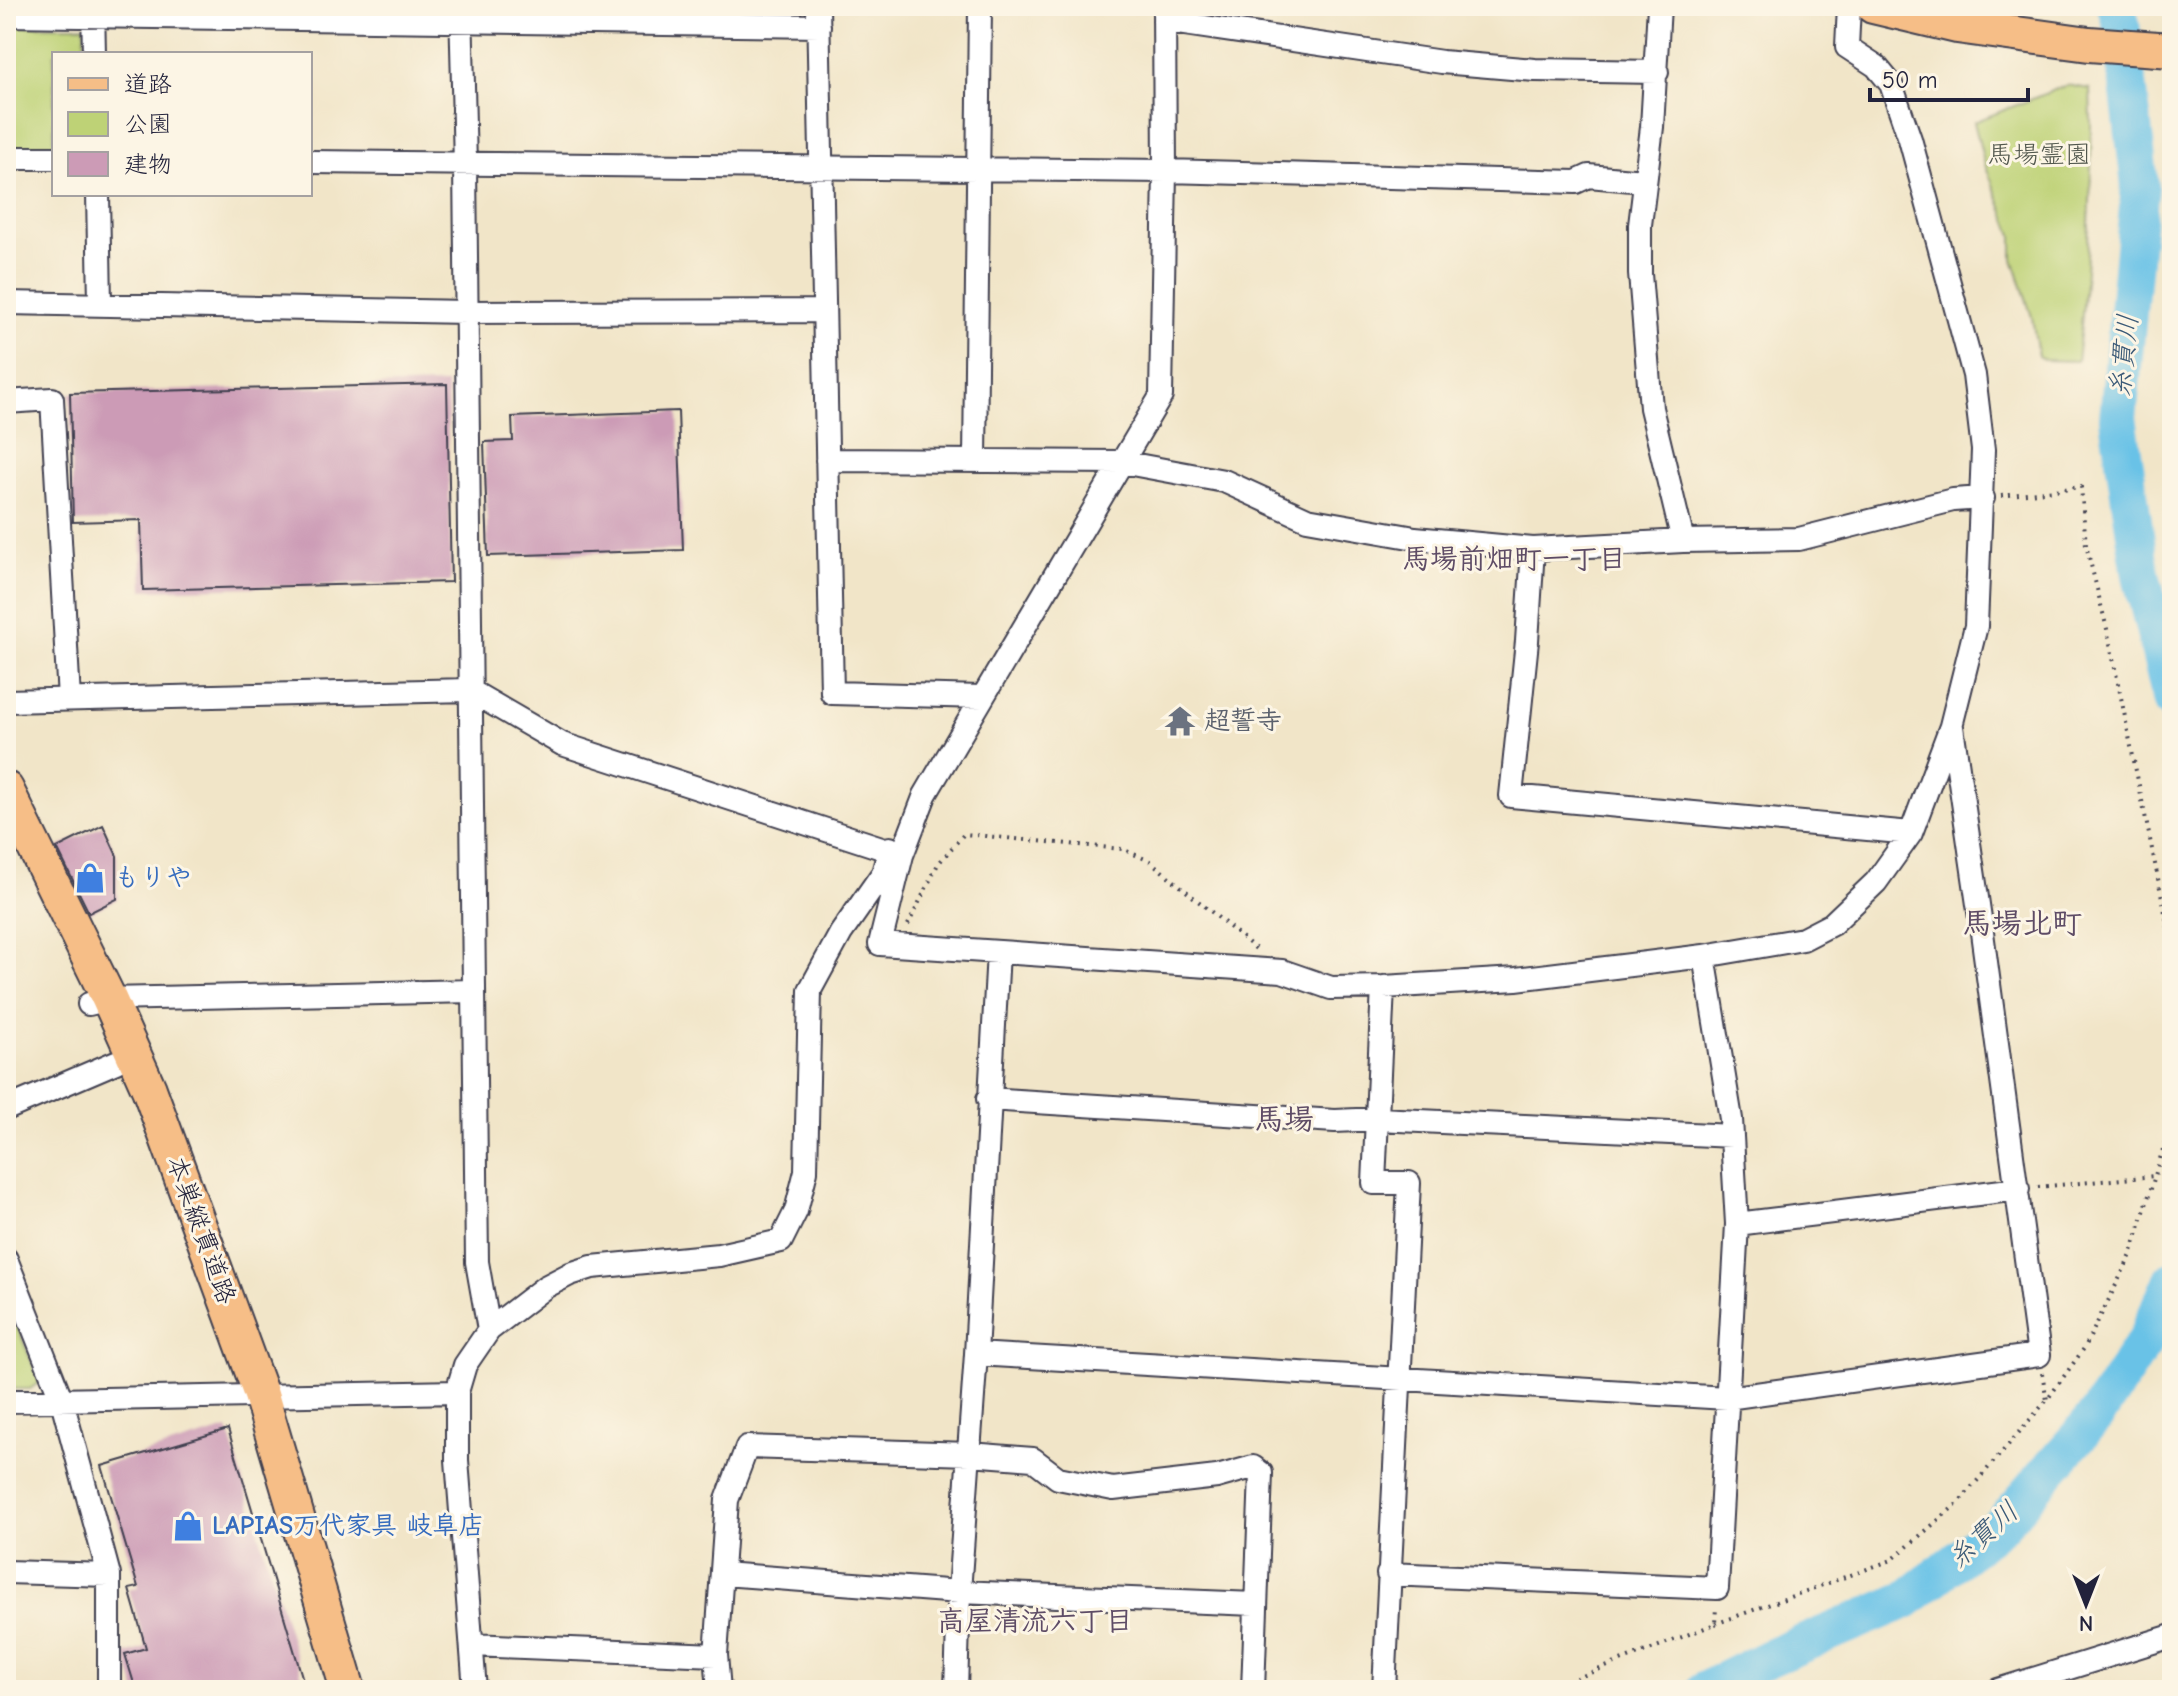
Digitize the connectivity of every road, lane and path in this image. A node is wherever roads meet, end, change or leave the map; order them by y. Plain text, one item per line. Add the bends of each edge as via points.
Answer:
1 (980, 6) edge
2 (1659, 6) edge
3 (1849, 6) edge
4 (1873, 6) edge
5 (93, 11) edge
6 (461, 13) edge
7 (1164, 14) edge
8 (6, 15) edge
9 (819, 16) edge
10 (2172, 50) edge
11 (94, 52) edge
12 (1657, 72) junction
13 (6, 158) edge
14 (52, 158) edge
15 (312, 162) edge
16 (465, 165) junction
17 (823, 167) junction
18 (980, 169) junction
19 (1165, 171) junction
20 (1643, 181) junction
21 (98, 196) edge
22 (6, 303) edge
23 (100, 303) junction
24 (824, 311) junction
25 (467, 312) junction
26 (6, 402) edge
27 (827, 460) junction
28 (975, 460) junction
29 (1121, 462) junction
30 (1983, 498) junction
31 (1683, 541) junction
32 (1533, 549) junction
33 (469, 690) junction
34 (982, 697) junction
35 (69, 699) junction
36 (6, 701) edge
37 (1951, 726) junction
38 (6, 789) edge
39 (1911, 833) junction
40 (6, 836) edge
41 (896, 852) junction
42 (899, 945) junction
43 (2172, 947) edge
44 (998, 952) junction
45 (1704, 956) junction
46 (1282, 971) junction
47 (1383, 987) junction
48 (474, 991) junction
49 (99, 1001) junction
50 (116, 1062) junction
51 (988, 1099) junction
52 (6, 1109) edge
53 (1378, 1119) junction
54 (2172, 1119) edge
55 (1732, 1136) junction
56 (2155, 1176) junction
57 (2018, 1189) junction
58 (1737, 1224) junction
59 (6, 1259) edge
60 (489, 1330) junction
61 (976, 1354) junction
62 (2039, 1355) junction
63 (6, 1361) edge
64 (6, 1376) edge
65 (1398, 1379) junction
66 (457, 1392) junction
67 (251, 1396) junction
68 (1727, 1398) junction
69 (2047, 1400) junction
70 (6, 1401) edge
71 (62, 1401) junction
72 (970, 1454) junction
73 (6, 1572) edge
74 (723, 1574) junction
75 (1388, 1574) junction
76 (109, 1575) junction
77 (1717, 1588) junction
78 (959, 1592) junction
79 (1255, 1604) junction
80 (1715, 1624) junction
81 (2172, 1636) edge
82 (472, 1645) junction
83 (716, 1655) junction
84 (109, 1690) edge
85 (328, 1690) edge
86 (348, 1690) edge
87 (475, 1690) edge
88 (719, 1690) edge
89 (956, 1690) edge
90 (1253, 1690) edge
91 (1384, 1690) edge
92 (1555, 1690) edge
93 (1998, 1690) edge

1 - 18 street
2 - 12 street
3 - 30 street via 1847,47 1876,66 1891,84 1910,139 1974,375
4 - 10 main road via 1957,26
5 - 6 street
5 - 8 street
5 - 11 street
6 - 9 street
6 - 16 street
7 - 12 street via 1442,62
7 - 19 street
9 - 17 street
12 - 20 street
13 - 14 street
15 - 16 street
16 - 17 street
16 - 25 street
17 - 18 street
17 - 24 street
18 - 19 street
18 - 28 street
19 - 20 street
19 - 29 street via 1161,396
20 - 31 street via 1640,274 1648,381
21 - 23 street
22 - 23 street
23 - 25 street
24 - 25 street
24 - 27 street
25 - 33 street
26 - 35 street via 52,399
27 - 28 street
27 - 34 street via 832,693
28 - 29 street
29 - 32 street via 1224,481 1307,519 1415,538
29 - 34 street
30 - 31 street via 1953,500 1799,539
30 - 37 street via 1976,626
30 - 43 path via 2081,487 2086,545
31 - 32 street
32 - 39 street via 1511,796
33 - 35 street
33 - 41 street via 562,744
33 - 48 street
34 - 41 street
35 - 36 street
37 - 39 street
37 - 57 street
38 - 49 main road, 本巣縦貫道路
39 - 45 street via 1876,882 1832,924 1803,939
40 - 49 main road, 本巣縦貫道路
41 - 42 street via 880,944
41 - 60 street via 810,990 806,1171 796,1211 781,1241 719,1255 592,1267 545,1287
42 - 44 street
42 - 46 path via 938,864 964,834 1122,849 1150,861
44 - 46 street
44 - 51 street
45 - 47 street via 1516,979
45 - 55 street
46 - 47 street via 1331,988
47 - 53 street
48 - 49 street
48 - 60 street via 477,1262
49 - 50 main road, 本巣縦貫道路
49 - 67 main road, 本巣縦貫道路 via 149,1089
50 - 52 street
50 - 67 main road, 本巣縦貫道路
51 - 53 street via 1335,1121
51 - 61 street
53 - 55 street
53 - 65 street via 1374,1183 1409,1183
54 - 56 path
55 - 58 street
56 - 57 path
56 - 69 path via 2131,1255 2085,1347
57 - 58 street
57 - 62 street
58 - 68 street
59 - 71 street
60 - 66 street via 465,1365
61 - 65 street
61 - 72 street
62 - 68 street
62 - 69 path
63 - 64 path via 13,1376
65 - 68 street
65 - 75 street
66 - 67 street
66 - 82 street via 457,1460
67 - 71 street
67 - 85 main road, 本巣縦貫道路
67 - 86 main road, 本巣縦貫道路
68 - 77 street
69 - 80 path via 1958,1503 1892,1560
70 - 71 street
71 - 76 street
72 - 74 street via 747,1447 727,1500
72 - 78 street
72 - 79 street via 1033,1459 1058,1478 1113,1489 1217,1477 1253,1467 1261,1473
73 - 76 street
74 - 78 street
74 - 83 street
75 - 77 street
75 - 91 street
76 - 84 street
77 - 80 path
78 - 79 street
78 - 89 street
79 - 90 street
80 - 92 path
81 - 93 street
82 - 83 street
82 - 87 street
83 - 88 street

